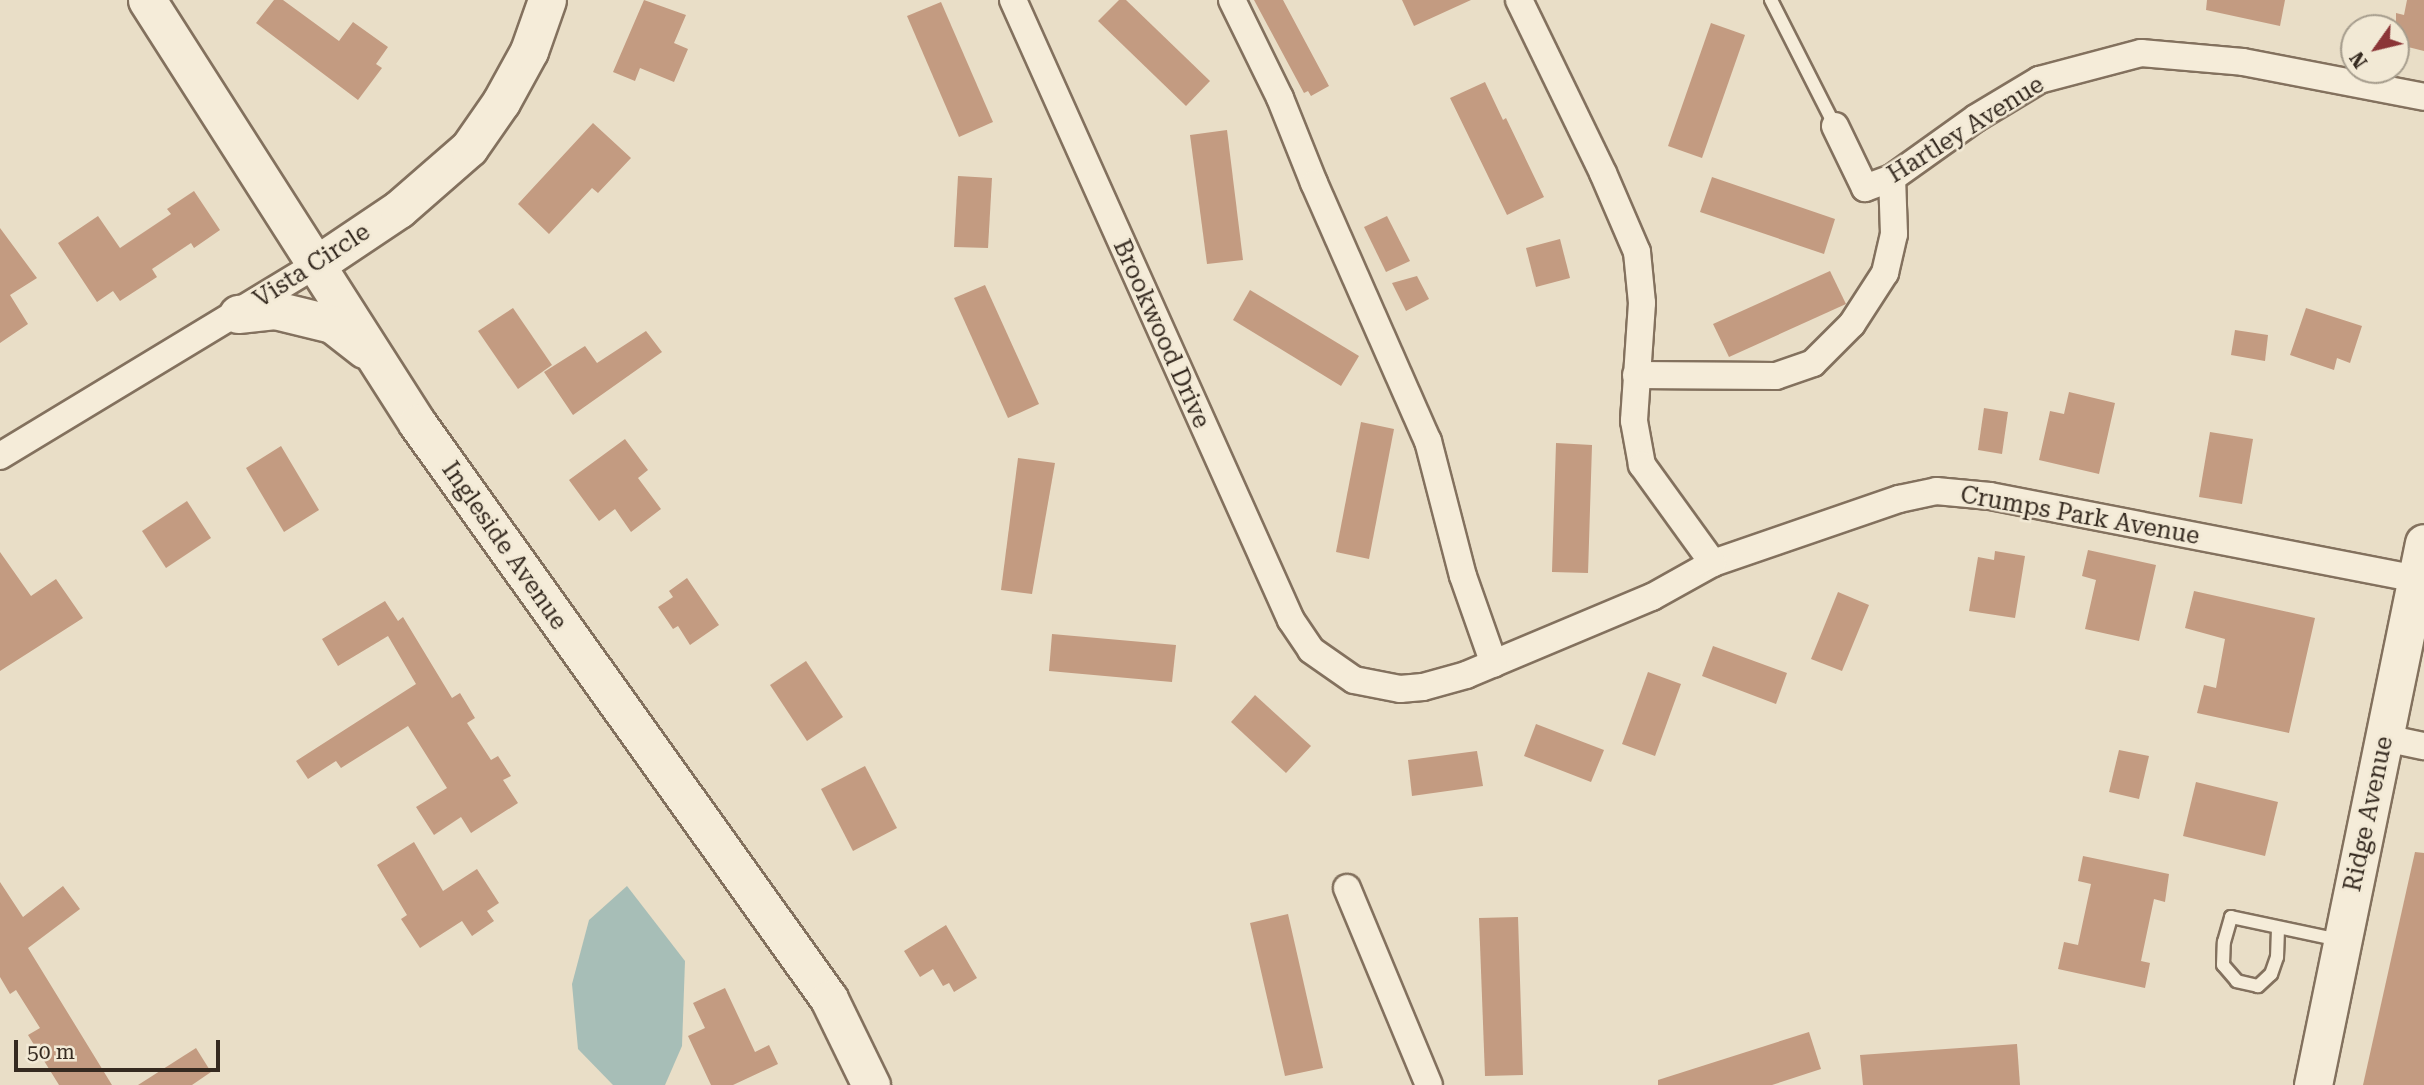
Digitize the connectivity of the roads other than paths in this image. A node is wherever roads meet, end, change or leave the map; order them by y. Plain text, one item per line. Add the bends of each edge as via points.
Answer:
1 (147, 0) edge
2 (547, 0) edge
3 (1013, 0) edge
4 (1232, 0) edge
5 (1519, 0) edge
6 (1772, 0) edge
7 (2424, 97) edge
8 (1835, 126) joint
9 (1892, 178) junction
10 (317, 264) junction
11 (238, 313) junction
12 (369, 353) junction
13 (1636, 375) junction
14 (0, 456) edge
15 (2424, 544) edge
16 (1713, 563) junction
17 (2416, 579) junction
18 (1322, 660) joint
19 (1494, 664) junction
20 (2385, 738) junction
21 (2424, 746) edge
22 (1347, 888) dead end
23 (2278, 929) junction
24 (2343, 941) junction
25 (871, 1085) edge
26 (1429, 1085) edge
27 (2314, 1085) edge

1 - 10 street, Ingleside Avenue
2 - 10 street, Vista Circle via 529,51 469,149 400,209
3 - 18 street, Brookwood Drive via 1275,589 1311,650
4 - 19 street via 1280,98 1428,440 1462,576
5 - 13 street via 1637,252 1642,303
6 - 8 lane
7 - 9 street, Hartley Avenue via 2243,62 2141,53 2039,80
8 - 9 street, Hartley Avenue via 1864,188
9 - 13 street via 1894,234 1885,273 1852,324 1813,363 1776,376
10 - 11 street, Vista Circle
10 - 12 street, Ingleside Avenue
11 - 12 street via 275,310 332,324
11 - 14 street, Vista Circle
12 - 25 street, Ingleside Avenue via 830,999
13 - 16 street via 1634,421 1642,465
15 - 17 street, Ridge Avenue
16 - 17 street, Crumps Park Avenue via 1899,499 1936,491 1990,496
16 - 19 street, Crumps Park Avenue via 1652,597
17 - 20 street, Ridge Avenue
18 - 19 street, Crumps Park Avenue via 1354,680 1400,689 1423,687
20 - 21 street
20 - 24 street, Ridge Avenue
22 - 26 street
23 - 23 lane via 2231,917 2223,965 2237,981 2258,986 2272,974
23 - 24 lane
24 - 27 street, Ridge Avenue

